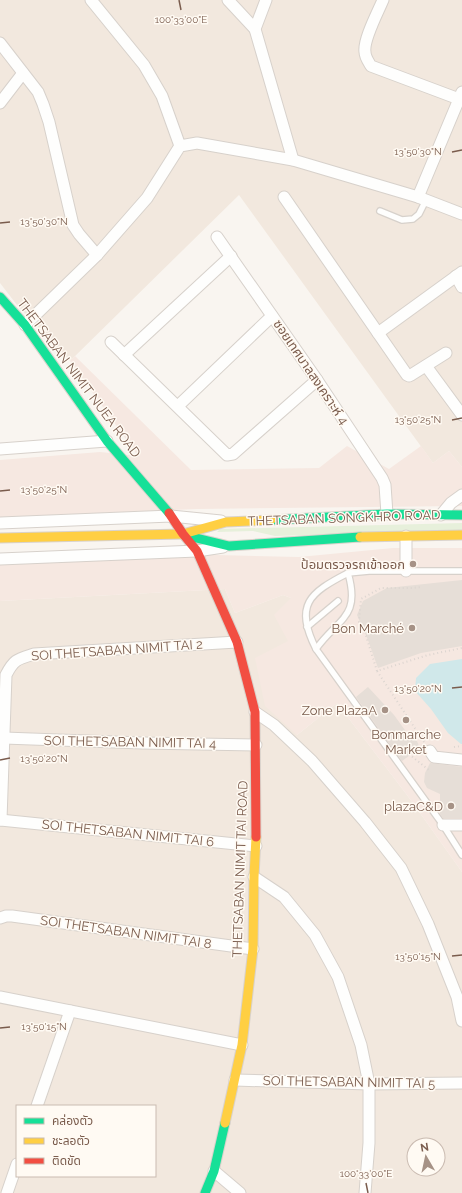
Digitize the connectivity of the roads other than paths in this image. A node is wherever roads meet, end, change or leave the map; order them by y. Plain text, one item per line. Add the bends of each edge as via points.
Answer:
1 (91, 0) edge
2 (228, 0) edge
3 (266, 0) edge
4 (383, 0) edge
5 (255, 29) junction
6 (0, 43) edge
7 (23, 73) junction
8 (461, 95) edge
9 (0, 103) edge
10 (180, 146) junction
11 (293, 160) junction
12 (284, 197) dead end
13 (422, 199) junction
14 (380, 211) dead end
15 (462, 214) edge
16 (217, 237) dead end
17 (97, 255) junction
18 (231, 256) junction
19 (459, 274) edge
20 (462, 286) edge
21 (0, 297) edge
22 (272, 316) junction
23 (25, 325) junction
24 (378, 333) junction
25 (111, 342) dead end
26 (446, 353) dead end
27 (124, 355) junction
28 (426, 366) junction
29 (317, 380) junction
30 (178, 406) junction
31 (462, 414) edge
32 (107, 440) junction
33 (0, 449) edge
34 (462, 495) edge
35 (387, 514) junction
36 (442, 515) junction
37 (462, 515) edge
38 (171, 516) junction
39 (226, 522) junction
40 (0, 523) edge
41 (183, 534) junction
42 (462, 535) edge
43 (406, 536) junction
44 (0, 538) edge
45 (229, 546) junction
46 (197, 551) junction
47 (0, 559) edge
48 (406, 571) junction
49 (462, 571) edge
50 (348, 573) junction
51 (338, 601) dead end
52 (307, 627) junction
53 (237, 642) junction
54 (316, 649) junction
55 (255, 712) junction
56 (4, 738) junction
57 (256, 745) junction
58 (430, 751) road end
59 (462, 760) edge
60 (0, 820) edge
61 (443, 825) junction
62 (462, 825) edge
63 (256, 846) junction
64 (462, 855) edge
65 (254, 877) junction
66 (0, 918) edge
67 (252, 950) junction
68 (0, 997) edge
69 (460, 997) edge
70 (70, 1011) junction
71 (462, 1020) edge
72 (242, 1045) junction
73 (236, 1080) junction
74 (462, 1083) edge
75 (369, 1084) junction
76 (37, 1105) edge
77 (16, 1167) edge
78 (214, 1171) junction
79 (0, 1190) edge
80 (7, 1193) edge
81 (205, 1193) edge
82 (240, 1193) edge
83 (365, 1193) edge

1 - 10 street via 144,65 162,96
2 - 5 street
3 - 5 street
4 - 8 street via 365,41 364,50 371,66
5 - 11 street
6 - 7 street
7 - 9 street
7 - 17 street via 44,104 73,225
8 - 13 street
10 - 11 street via 197,143
10 - 17 street via 147,198
11 - 13 street
12 - 24 street
13 - 14 lane via 419,214 413,219 402,220
13 - 15 street
16 - 18 street, ซอยเทศบาลสงเคราะห์ 4
17 - 23 street
18 - 22 street, ซอยเทศบาลสงเคราะห์ 4
18 - 27 street
19 - 20 street
19 - 24 street
21 - 23 street, THETSABAN NIMIT NUEA ROAD
22 - 29 street, ซอยเทศบาลสงเคราะห์ 4
22 - 30 street
23 - 32 street, THETSABAN NIMIT NUEA ROAD
24 - 28 street via 407,375
25 - 27 street
26 - 28 street
27 - 30 street
28 - 31 street
29 - 30 street via 230,455 227,455
29 - 35 street, ซอยเทศบาลสงเคราะห์ 4 via 382,478 385,485
32 - 33 street
32 - 38 street, THETSABAN NIMIT NUEA ROAD
34 - 36 street via 451,503
35 - 36 street, THETSABAN SONGKHRO ROAD
35 - 39 street, THETSABAN SONGKHRO ROAD
36 - 37 street, THETSABAN SONGKHRO ROAD
38 - 39 street, THETSABAN SONGKHRO ROAD
38 - 40 street, THETSABAN SONGKHRO ROAD
38 - 41 street, THETSABAN NIMIT NUEA ROAD
39 - 41 street, THETSABAN SONGKHRO ROAD
41 - 44 street, THETSABAN SONGKHRO ROAD
41 - 45 street, THETSABAN SONGKHRO ROAD
41 - 46 street, THETSABAN NIMIT NUEA ROAD
42 - 43 street, THETSABAN SONGKHRO ROAD
43 - 45 street, THETSABAN SONGKHRO ROAD
43 - 48 street
45 - 46 street, THETSABAN SONGKHRO ROAD
46 - 47 street, THETSABAN SONGKHRO ROAD
46 - 53 street, THETSABAN NIMIT TAI ROAD
48 - 49 lane
48 - 50 lane
50 - 52 lane via 315,594 306,612
50 - 54 lane via 353,596 351,609
51 - 52 lane
52 - 54 lane
53 - 55 street, THETSABAN NIMIT TAI ROAD
53 - 56 street, SOI THETSABAN NIMIT TAI 2 via 34,654 18,659 6,676
54 - 61 lane
55 - 57 street, THETSABAN NIMIT TAI ROAD
55 - 69 street via 274,725 312,761 401,868
56 - 57 street, SOI THETSABAN NIMIT TAI 4
56 - 60 street, SOI THETSABAN NIMIT TAI 2
57 - 63 street, THETSABAN NIMIT TAI ROAD
58 - 59 street via 434,757
60 - 63 street, SOI THETSABAN NIMIT TAI 6
61 - 62 street
61 - 64 lane
63 - 65 street, THETSABAN NIMIT TAI ROAD
65 - 67 street, THETSABAN NIMIT TAI ROAD
65 - 75 street via 284,897 315,935 338,976 361,1045
66 - 67 street, SOI THETSABAN NIMIT TAI 8 via 12,916
67 - 72 street, THETSABAN NIMIT TAI ROAD
68 - 70 street
69 - 71 street
70 - 72 street
70 - 76 street
72 - 73 street, THETSABAN NIMIT TAI ROAD
73 - 75 street, SOI THETSABAN NIMIT TAI 5
73 - 78 street, THETSABAN NIMIT TAI ROAD
74 - 75 street, SOI THETSABAN NIMIT TAI 5
75 - 83 street via 370,1143
77 - 80 street
78 - 81 street, THETSABAN NIMIT TAI ROAD
78 - 82 street
79 - 80 street

